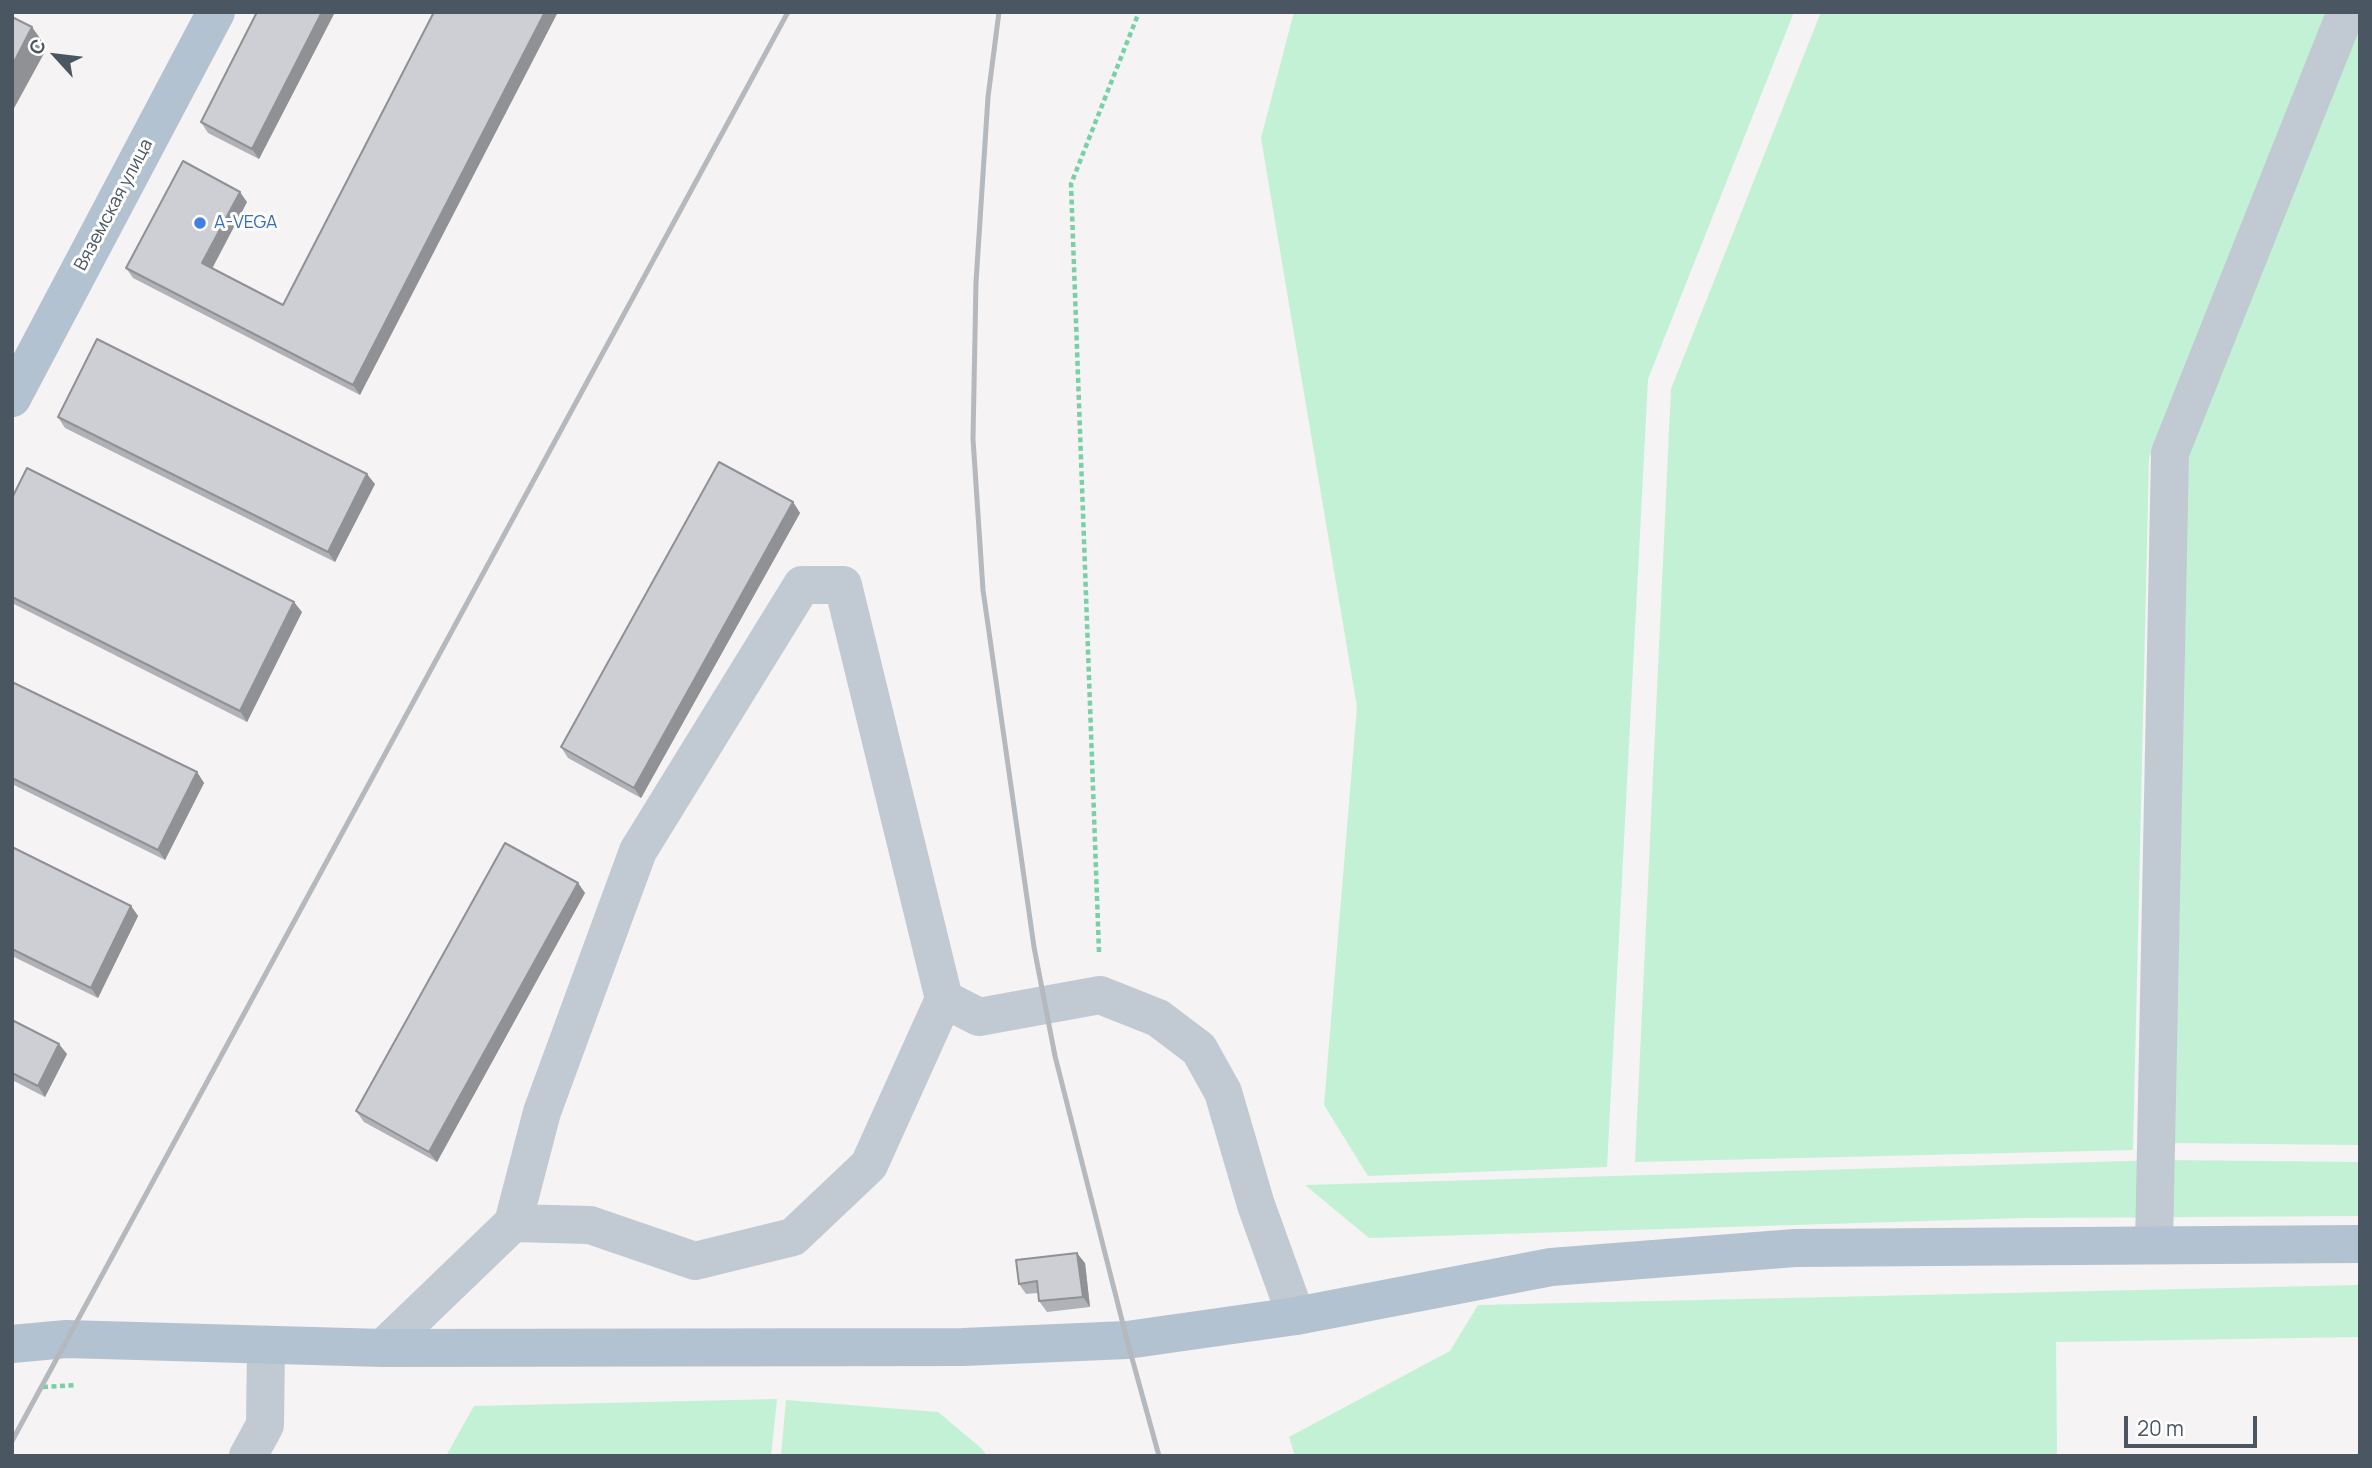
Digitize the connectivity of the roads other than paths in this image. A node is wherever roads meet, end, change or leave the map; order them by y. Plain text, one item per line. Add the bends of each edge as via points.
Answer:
1 (216, 12) edge
2 (2346, 12) edge
3 (12, 398) edge
4 (944, 999) junction
5 (513, 1223) junction
6 (2360, 1244) edge
7 (2154, 1245) junction
8 (1296, 1316) junction
9 (12, 1345) edge
10 (266, 1346) junction
11 (383, 1348) junction
12 (248, 1456) edge

1 - 3 main road, Вяземская улица
2 - 7 lane via 2170,453
4 - 5 lane via 869,1165 793,1237 695,1261 590,1225
4 - 5 lane via 842,585 802,585 638,851 542,1112
4 - 8 lane via 979,1017 1100,995 1158,1018 1199,1049 1223,1092 1256,1205
5 - 11 lane
6 - 7 main road
7 - 8 main road via 1795,1248 1550,1266
8 - 11 main road via 1127,1340 962,1347
9 - 10 main road via 66,1339
10 - 11 main road
10 - 12 lane via 265,1425

